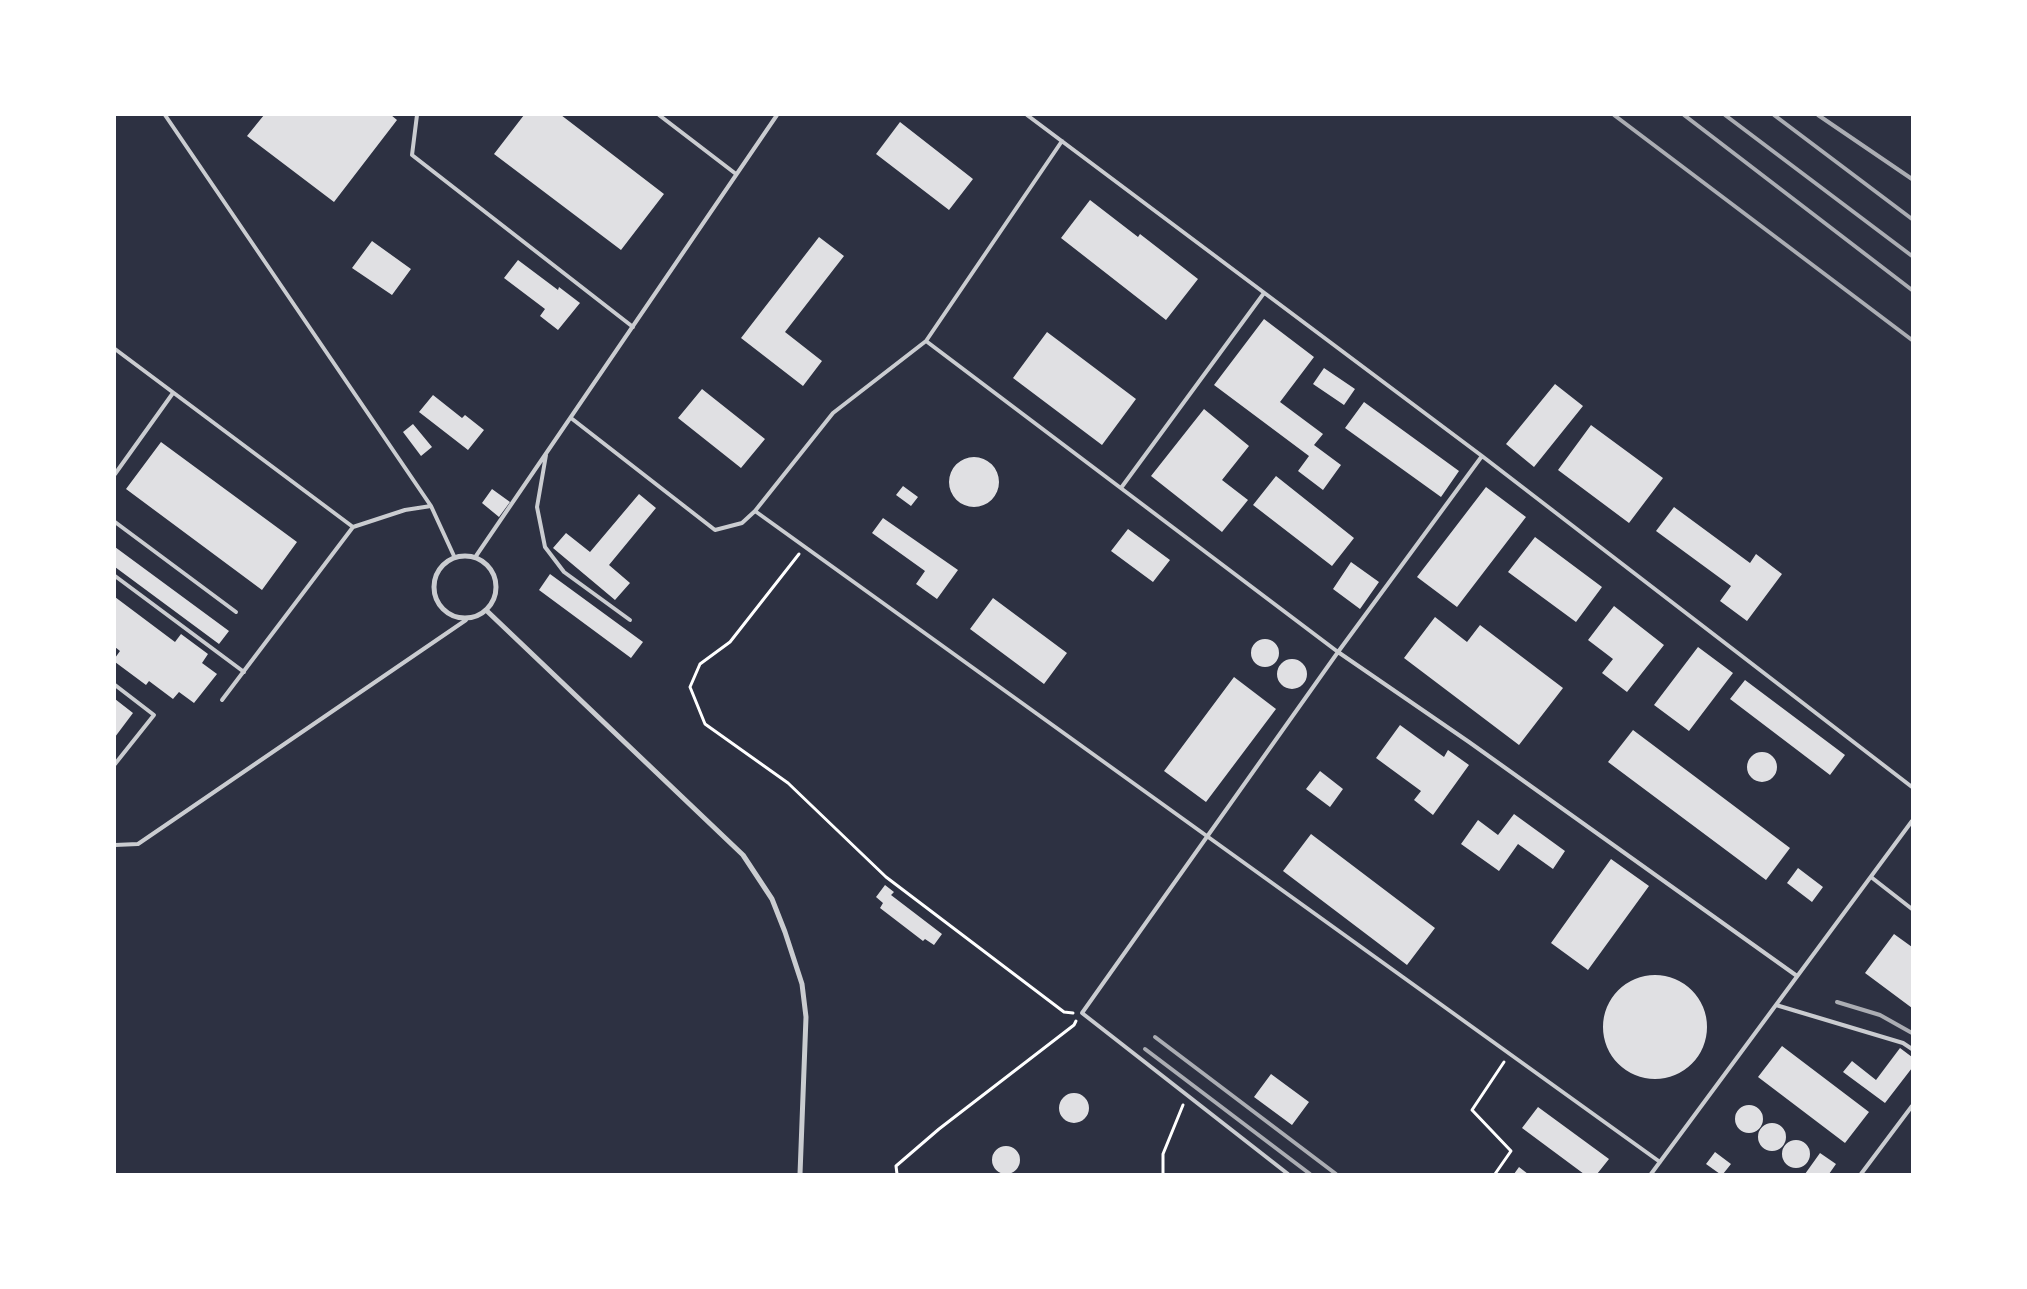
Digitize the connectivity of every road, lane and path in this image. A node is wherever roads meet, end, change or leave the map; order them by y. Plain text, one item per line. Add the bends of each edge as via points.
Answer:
1 (165, 115) edge
2 (417, 115) edge
3 (659, 115) edge
4 (777, 115) edge
5 (1027, 115) edge
6 (1062, 141) junction
7 (736, 174) junction
8 (1264, 292) junction
9 (633, 326) junction
10 (926, 341) junction
11 (115, 349) edge
12 (173, 393) junction
13 (571, 418) junction
14 (547, 452) junction
15 (1482, 456) junction
16 (115, 474) edge
17 (1121, 488) junction
18 (431, 506) junction
19 (755, 511) junction
20 (115, 522) edge
21 (353, 527) junction
22 (805, 546) junction
23 (454, 556) junction
24 (476, 556) junction
25 (115, 576) edge
26 (487, 611) junction
27 (236, 612) dead end
28 (466, 620) junction
29 (630, 620) dead end
30 (1338, 652) junction
31 (244, 672) junction
32 (115, 685) edge
33 (222, 700) dead end
34 (115, 764) edge
35 (1912, 787) edge
36 (1912, 821) edge
37 (1208, 835) junction
38 (115, 844) edge
39 (1871, 877) junction
40 (1912, 909) edge
41 (1797, 976) junction
42 (1776, 1005) junction
43 (1082, 1013) junction
44 (1912, 1049) edge
45 (1509, 1053) junction
46 (1187, 1095) junction
47 (1912, 1106) edge
48 (1660, 1162) junction
49 (800, 1174) edge
50 (897, 1174) edge
51 (1163, 1174) edge
52 (1288, 1174) edge
53 (1495, 1174) edge
54 (1651, 1174) edge
55 (1861, 1174) edge

1 - 18 lane
2 - 9 lane via 412,155
3 - 7 lane
4 - 7 lane
5 - 6 lane
6 - 8 lane
6 - 10 lane
7 - 9 lane
8 - 15 lane
8 - 17 lane
9 - 13 lane
10 - 17 lane
10 - 19 lane via 833,413
11 - 12 lane
12 - 16 lane
12 - 21 lane
13 - 14 lane
13 - 19 lane via 715,530 742,523
14 - 24 lane
14 - 29 lane via 537,507 545,547 564,572
15 - 30 lane
15 - 35 lane
17 - 30 lane
18 - 21 lane via 405,510
18 - 23 lane
19 - 22 lane
20 - 27 lane
21 - 31 lane
22 - 37 lane
22 - 43 path via 730,642 700,664 690,687 705,724 788,784 886,877 1064,1012
23 - 24 street
23 - 28 street via 437,571 433,593 445,612
24 - 26 street via 494,570 498,592
25 - 31 lane
26 - 28 street
26 - 49 street via 743,855 772,899 802,984 806,1017
28 - 38 lane via 138,844
30 - 37 lane
30 - 41 lane
31 - 33 lane
32 - 34 lane via 154,715
36 - 39 lane
37 - 43 lane
37 - 45 lane
39 - 40 lane
39 - 41 lane
41 - 42 lane
42 - 44 lane via 1903,1043
42 - 48 lane
43 - 46 lane
43 - 50 path via 1074,1025 896,1166
45 - 48 lane
45 - 53 path via 1472,1110 1511,1151
46 - 51 path via 1164,1154
46 - 52 lane
47 - 55 lane
48 - 54 lane

